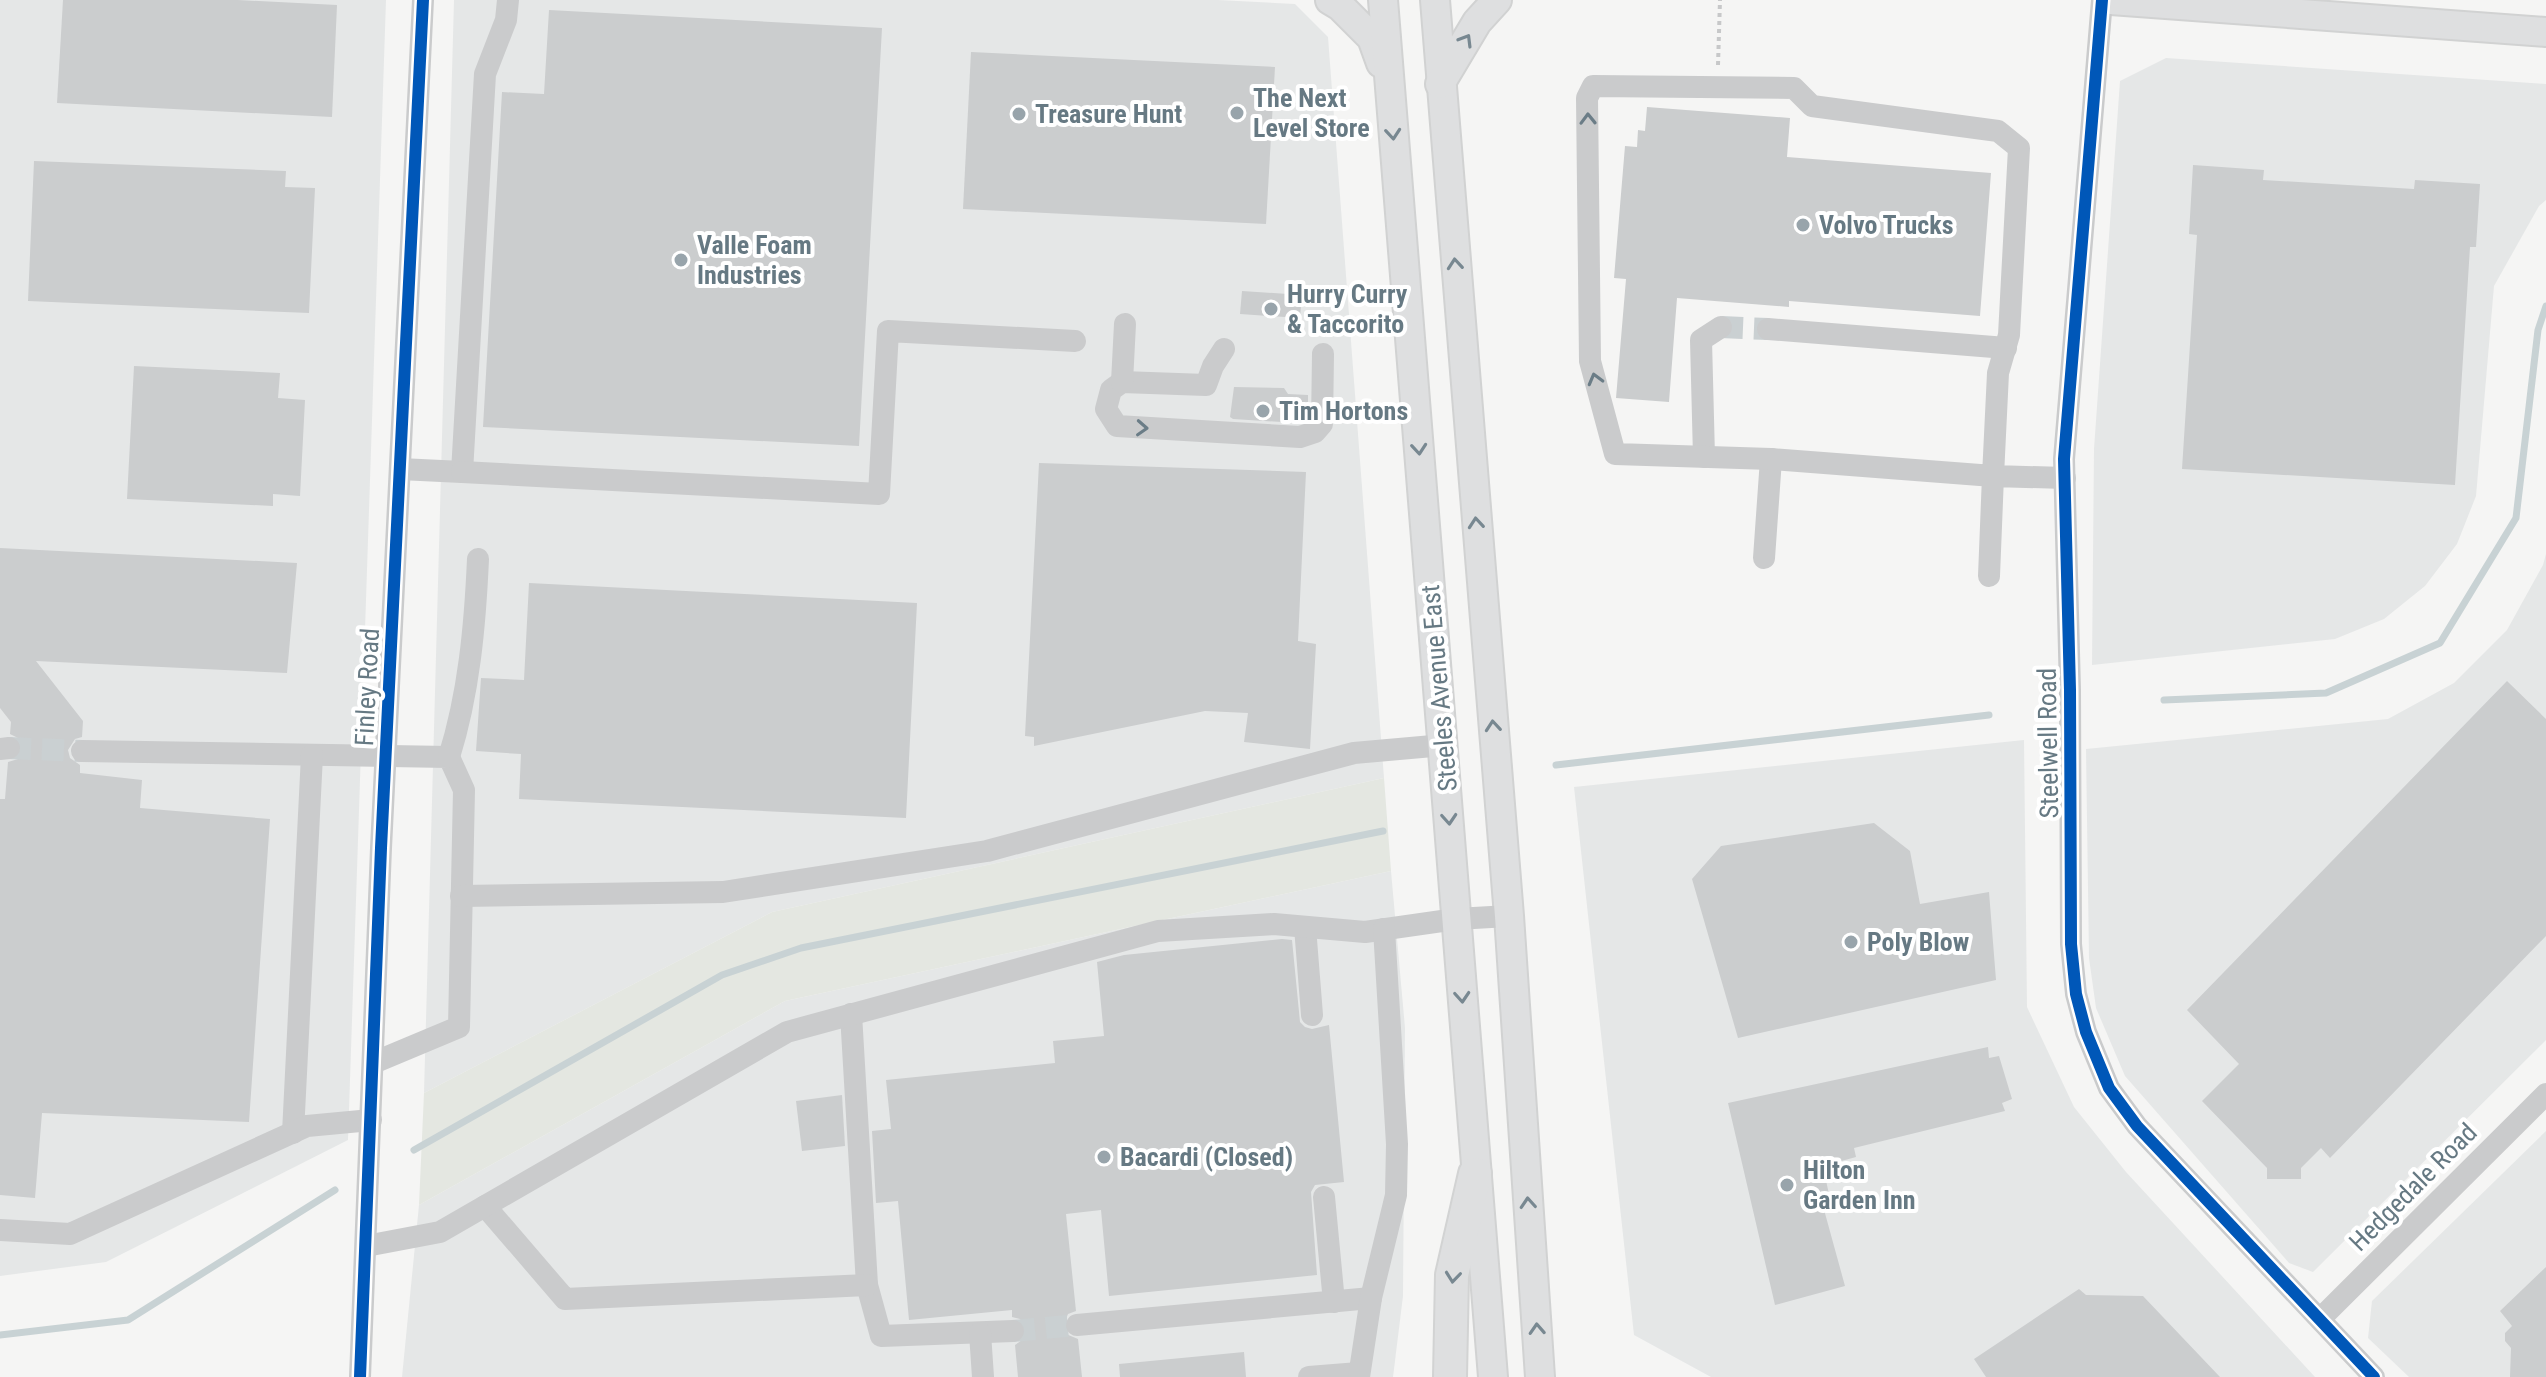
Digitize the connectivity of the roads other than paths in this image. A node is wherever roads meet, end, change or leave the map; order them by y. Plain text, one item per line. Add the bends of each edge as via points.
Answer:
1 (423, 0) edge
2 (508, 0) edge
3 (1330, 0) edge
4 (1383, 0) edge
5 (1435, 0) edge
6 (1497, 0) edge
7 (2102, 0) edge
8 (2111, 0) edge
9 (2546, 32) edge
10 (1440, 84) junction
11 (1390, 88) junction
12 (1125, 324) dead end
13 (1721, 327) dead end
14 (1768, 329) tunnel mouth
15 (1075, 341) dead end
16 (2006, 348) junction
17 (1224, 349) dead end
18 (1323, 354) dead end
19 (1122, 382) junction
20 (1704, 457) junction
21 (1771, 459) junction
22 (400, 469) junction
23 (462, 472) junction
24 (1993, 476) junction
25 (2065, 478) junction
26 (1764, 558) dead end
27 (478, 559) dead end
28 (1989, 576) dead end
29 (1444, 745) junction
30 (82, 751) tunnel mouth
31 (312, 755) junction
32 (385, 756) junction
33 (449, 757) junction
34 (461, 896) junction
35 (1509, 916) junction
36 (1456, 919) junction
37 (1305, 927) junction
38 (1384, 929) junction
39 (851, 1014) junction
40 (1312, 1015) dead end
41 (373, 1063) junction
42 (2546, 1094) edge
43 (371, 1120) junction
44 (293, 1133) junction
45 (1475, 1174) junction
46 (1324, 1197) dead end
47 (485, 1206) junction
48 (0, 1230) edge
49 (366, 1246) junction
50 (867, 1285) junction
51 (1371, 1298) junction
52 (1334, 1302) junction
53 (2320, 1319) junction
54 (1077, 1325) tunnel mouth
55 (1013, 1331) tunnel mouth
56 (980, 1333) junction
57 (1359, 1375) edge
58 (360, 1377) edge
59 (983, 1377) edge
60 (1309, 1377) edge
61 (1450, 1377) edge
62 (1493, 1377) edge
63 (1540, 1377) edge
64 (2374, 1377) edge

1 - 22 street, Finley Road
2 - 23 street via 506,20 485,74
3 - 11 main road via 1372,38
4 - 11 main road, Steeles Avenue East
5 - 10 main road, Steeles Avenue East
10 -> 6 main road via 1477,22
7 - 25 street, Steelwell Road
8 - 9 main road
35 -> 10 main road, Steeles Avenue East
11 -> 29 main road, Steeles Avenue East
12 - 19 street
13 - 20 street via 1701,340
14 - 16 street
15 - 23 street via 888,331 879,494
20 -> 16 street via 1615,454 1590,361 1587,98 1593,86 1794,88 1812,106 1998,131 2019,148
16 - 24 street via 1998,373
17 - 19 street via 1206,385
19 -> 18 street via 1111,390 1106,409 1117,426 1300,437 1322,424
20 - 21 street
21 - 24 street
21 - 26 street
22 - 23 street
22 - 32 street, Finley Road
24 - 25 street
24 - 28 street
25 - 53 street, Steelwell Road via 2071,944 2086,1032 2109,1088 2137,1126
27 - 33 street via 475,628
29 - 34 street via 1354,753 940,859 723,892
29 -> 36 main road, Steeles Avenue East
30 - 31 street
31 - 32 street
31 - 44 street
32 - 33 street
32 - 41 street, Finley Road
33 - 34 street via 464,790
34 - 41 street via 459,1027
35 - 36 street
63 -> 35 main road, Steeles Avenue East
36 - 38 street
36 -> 45 main road, Steeles Avenue East
37 - 38 street
37 - 39 street via 1158,931
37 - 40 street
38 - 51 street via 1396,1195
39 - 47 street via 787,1032
39 - 50 street
41 - 43 street, Finley Road
42 - 53 street, Hedgedale Road
43 - 44 street via 307,1126
43 - 49 street, Finley Road
44 - 48 street via 70,1234
45 -> 61 highway via 1452,1275
45 - 62 main road, Steeles Avenue East
46 - 52 street
47 - 49 street via 440,1232
47 - 50 street via 565,1299
49 - 58 street, Finley Road
50 - 56 street via 881,1336
51 - 52 street
51 - 57 street
52 - 54 street
53 - 64 street, Steelwell Road
55 - 56 street
56 - 59 street
57 - 60 street

